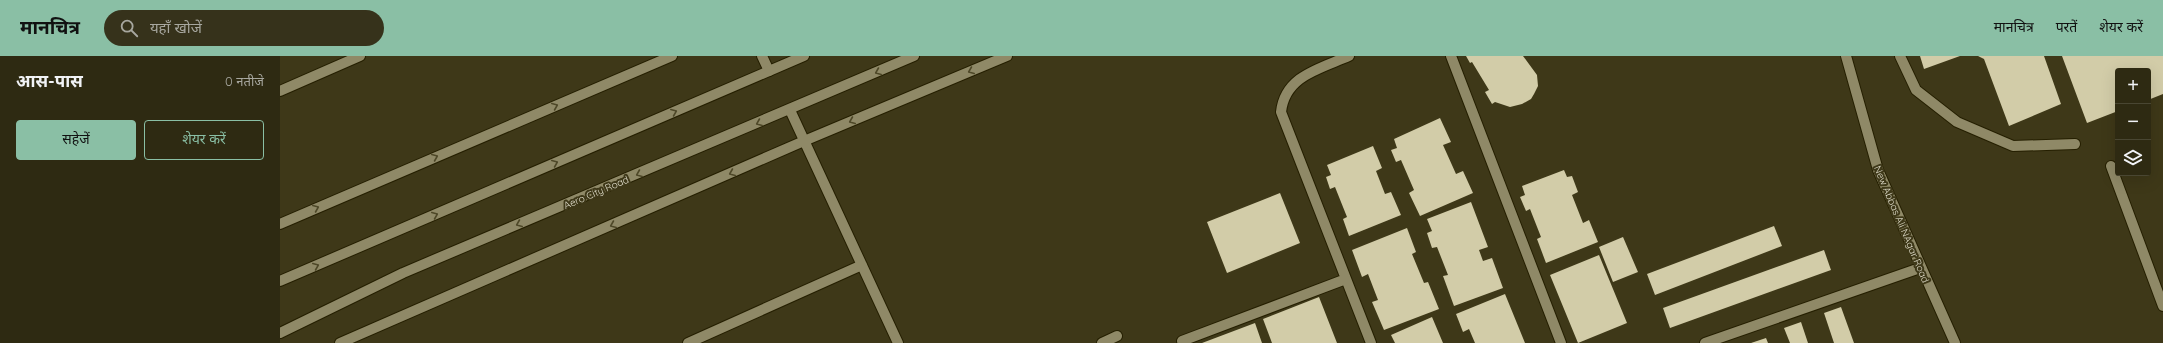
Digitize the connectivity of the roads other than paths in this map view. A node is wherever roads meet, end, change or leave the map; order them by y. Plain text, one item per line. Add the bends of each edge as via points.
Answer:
1 (360, 56) edge
2 (672, 56) edge
3 (762, 56) edge
4 (804, 56) edge
5 (914, 56) edge
6 (1007, 56) edge
7 (1348, 56) edge
8 (1451, 56) edge
9 (1846, 56) edge
10 (1900, 56) edge
11 (769, 71) junction
12 (280, 91) edge
13 (790, 110) junction
14 (804, 141) junction
15 (2075, 144) dead end
16 (2111, 166) dead end
17 (280, 224) edge
18 (862, 265) junction
19 (1920, 268) junction
20 (1346, 279) junction
21 (280, 282) edge
22 (2163, 306) edge
23 (280, 333) edge
24 (1117, 336) dead end
25 (340, 343) edge
26 (688, 343) edge
27 (898, 343) edge
28 (1102, 343) edge
29 (1183, 343) edge
30 (1371, 343) edge
31 (1561, 343) edge
32 (1705, 343) edge
33 (1955, 343) edge

1 - 12 street
17 -> 2 street
3 - 11 street
4 - 11 street
5 -> 13 street, Aero City Road
6 -> 14 street
7 - 20 street via 1300,78 1283,98 1281,112
8 - 31 street
9 - 19 street, New Abbas Ali NAgar Road via 1878,170
10 - 15 street via 1916,90 1957,122 2013,146
21 -> 11 street
13 - 14 street
13 -> 23 street, Aero City Road via 403,273
14 - 18 street
14 -> 25 street
16 - 22 street
18 - 26 street
18 - 27 street
19 - 32 street
19 - 33 street, New Abbas Ali NAgar Road
20 - 29 street via 1182,341
20 - 30 street
24 - 28 street

